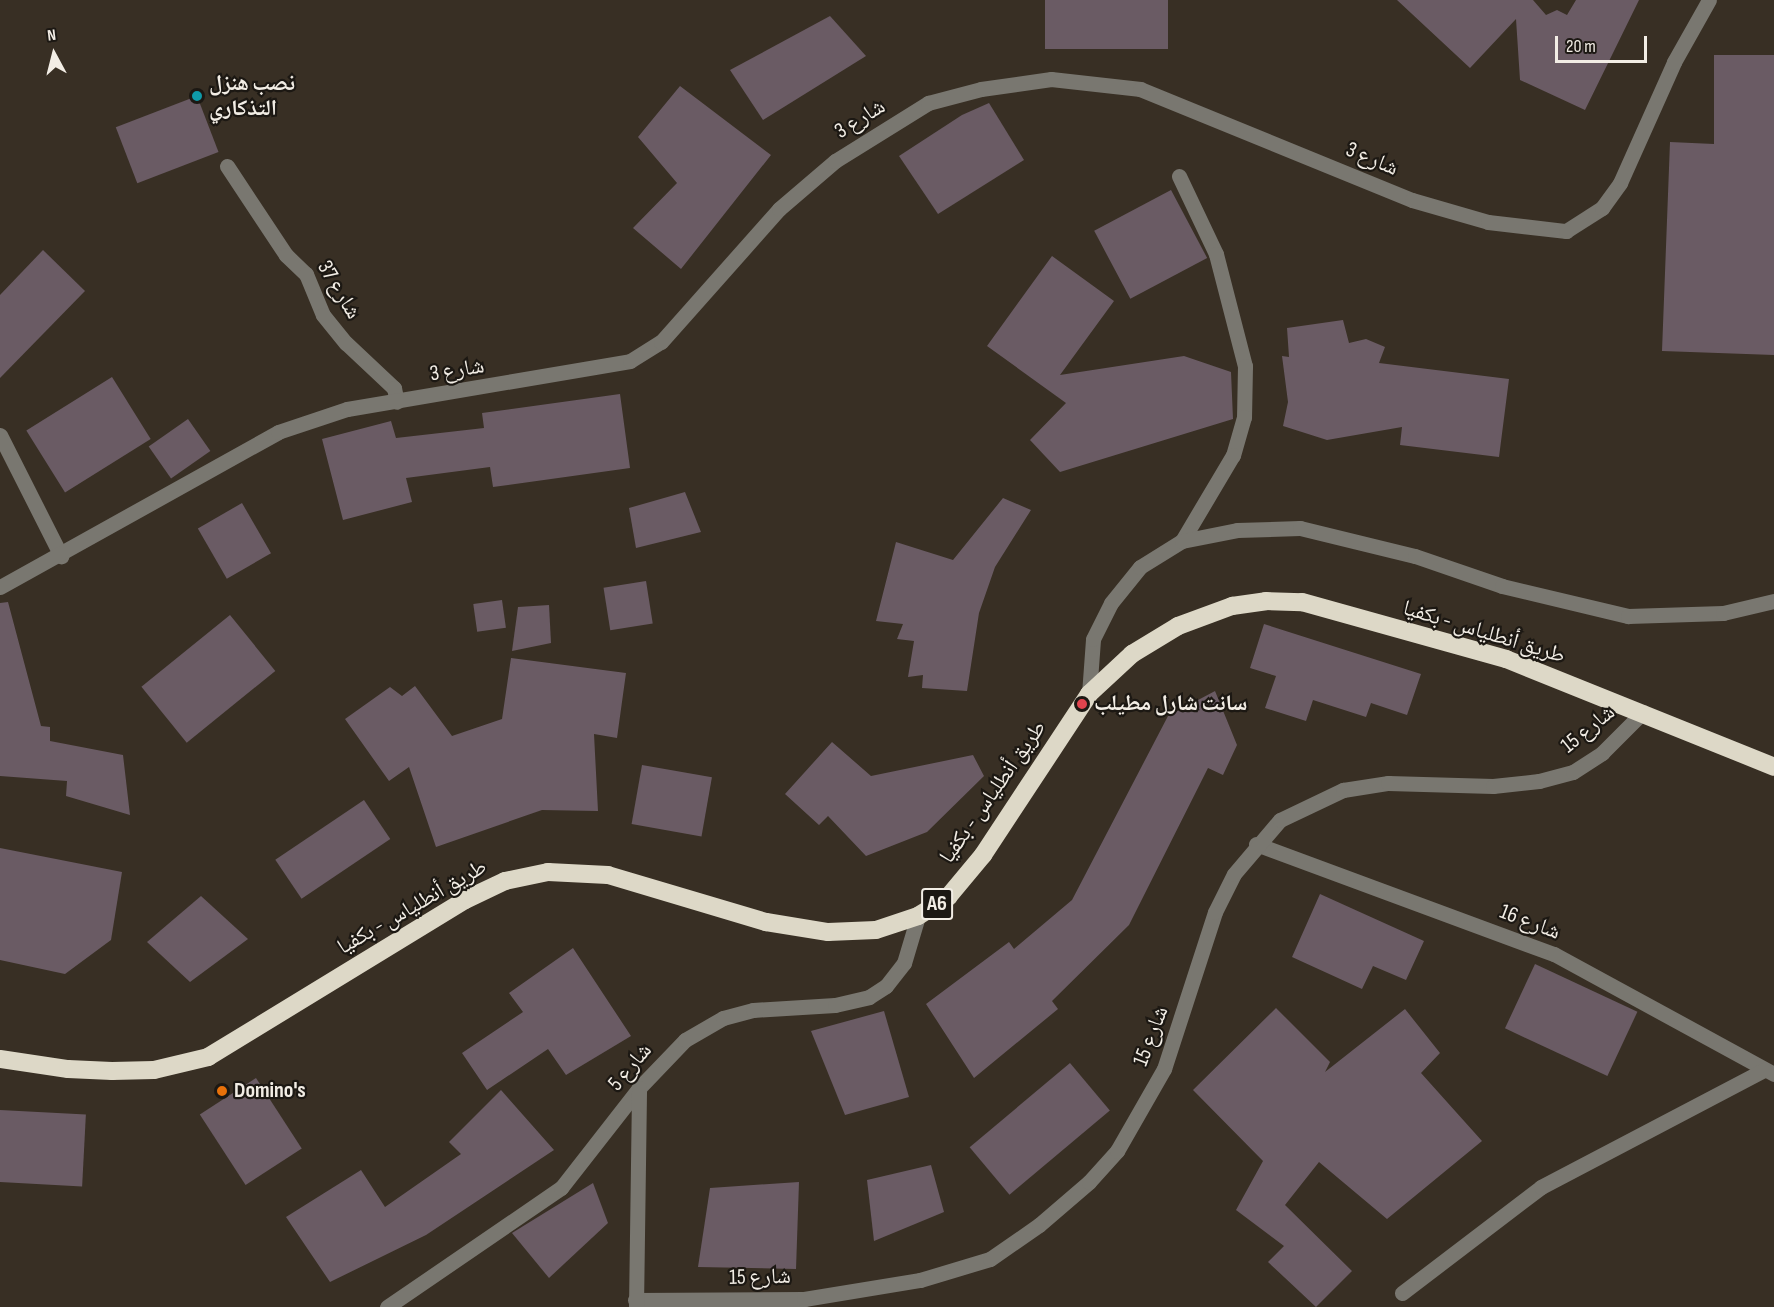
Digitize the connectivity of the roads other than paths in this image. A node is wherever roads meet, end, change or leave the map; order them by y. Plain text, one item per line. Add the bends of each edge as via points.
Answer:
1 (1709, 0) edge
2 (227, 166) dead end
3 (1179, 176) dead end
4 (397, 402) junction
5 (0, 435) edge
6 (1182, 541) junction
7 (61, 556) junction
8 (0, 587) edge
9 (1774, 601) edge
10 (1089, 694) junction
11 (1643, 712) junction
12 (1774, 767) edge
13 (1256, 844) junction
14 (918, 916) junction
15 (0, 1059) edge
16 (1769, 1072) edge
17 (639, 1089) junction
18 (1402, 1293) dead end
19 (797, 1303) edge
20 (635, 1304) edge
21 (387, 1307) edge

1 - 4 street, شارع 3 via 1674,62 1620,183 1602,208 1566,231 1488,222 1412,200 1140,89 1051,80 981,89 928,103 835,161 779,209 661,342 630,361
2 - 4 street, شارع 37 via 286,255 306,274 323,315 346,343 394,388
3 - 6 street via 1216,254 1245,366 1244,417 1233,455
4 - 7 street, شارع 3 via 347,409 278,432
5 - 7 street
6 - 9 street via 1237,530 1300,528 1415,556 1502,586 1628,616 1723,613
6 - 10 street via 1140,567 1111,603 1093,639
7 - 8 street, شارع 3
10 - 11 highway, طريق أنطلياس - بكفيا / A6 via 1132,654 1178,626 1232,606 1290,602 1506,659
10 - 14 highway, طريق أنطلياس - بكفيا / A6 via 983,855 948,897
11 - 12 highway, طريق أنطلياس - بكفيا / A6
11 - 13 street, شارع 15 via 1602,753 1574,772 1539,782 1493,786 1388,783 1343,790 1280,820
13 - 16 street, شارع 16 via 1554,954
13 - 19 street, شارع 15 via 1215,912 1164,1069 1118,1151 1089,1182 1039,1225 990,1259 920,1280
14 - 15 highway, طريق أنطلياس - بكفيا / A6 via 876,930 828,932 766,922 608,875 548,872 505,881 465,900 208,1057 154,1070 111,1071
14 - 17 street, شارع 5 via 904,963 886,986 869,997 835,1005 753,1010 723,1018 685,1040
16 - 18 street via 1542,1187
17 - 20 street
17 - 21 street, شارع 5 via 561,1188
19 - 20 street, شارع 15

